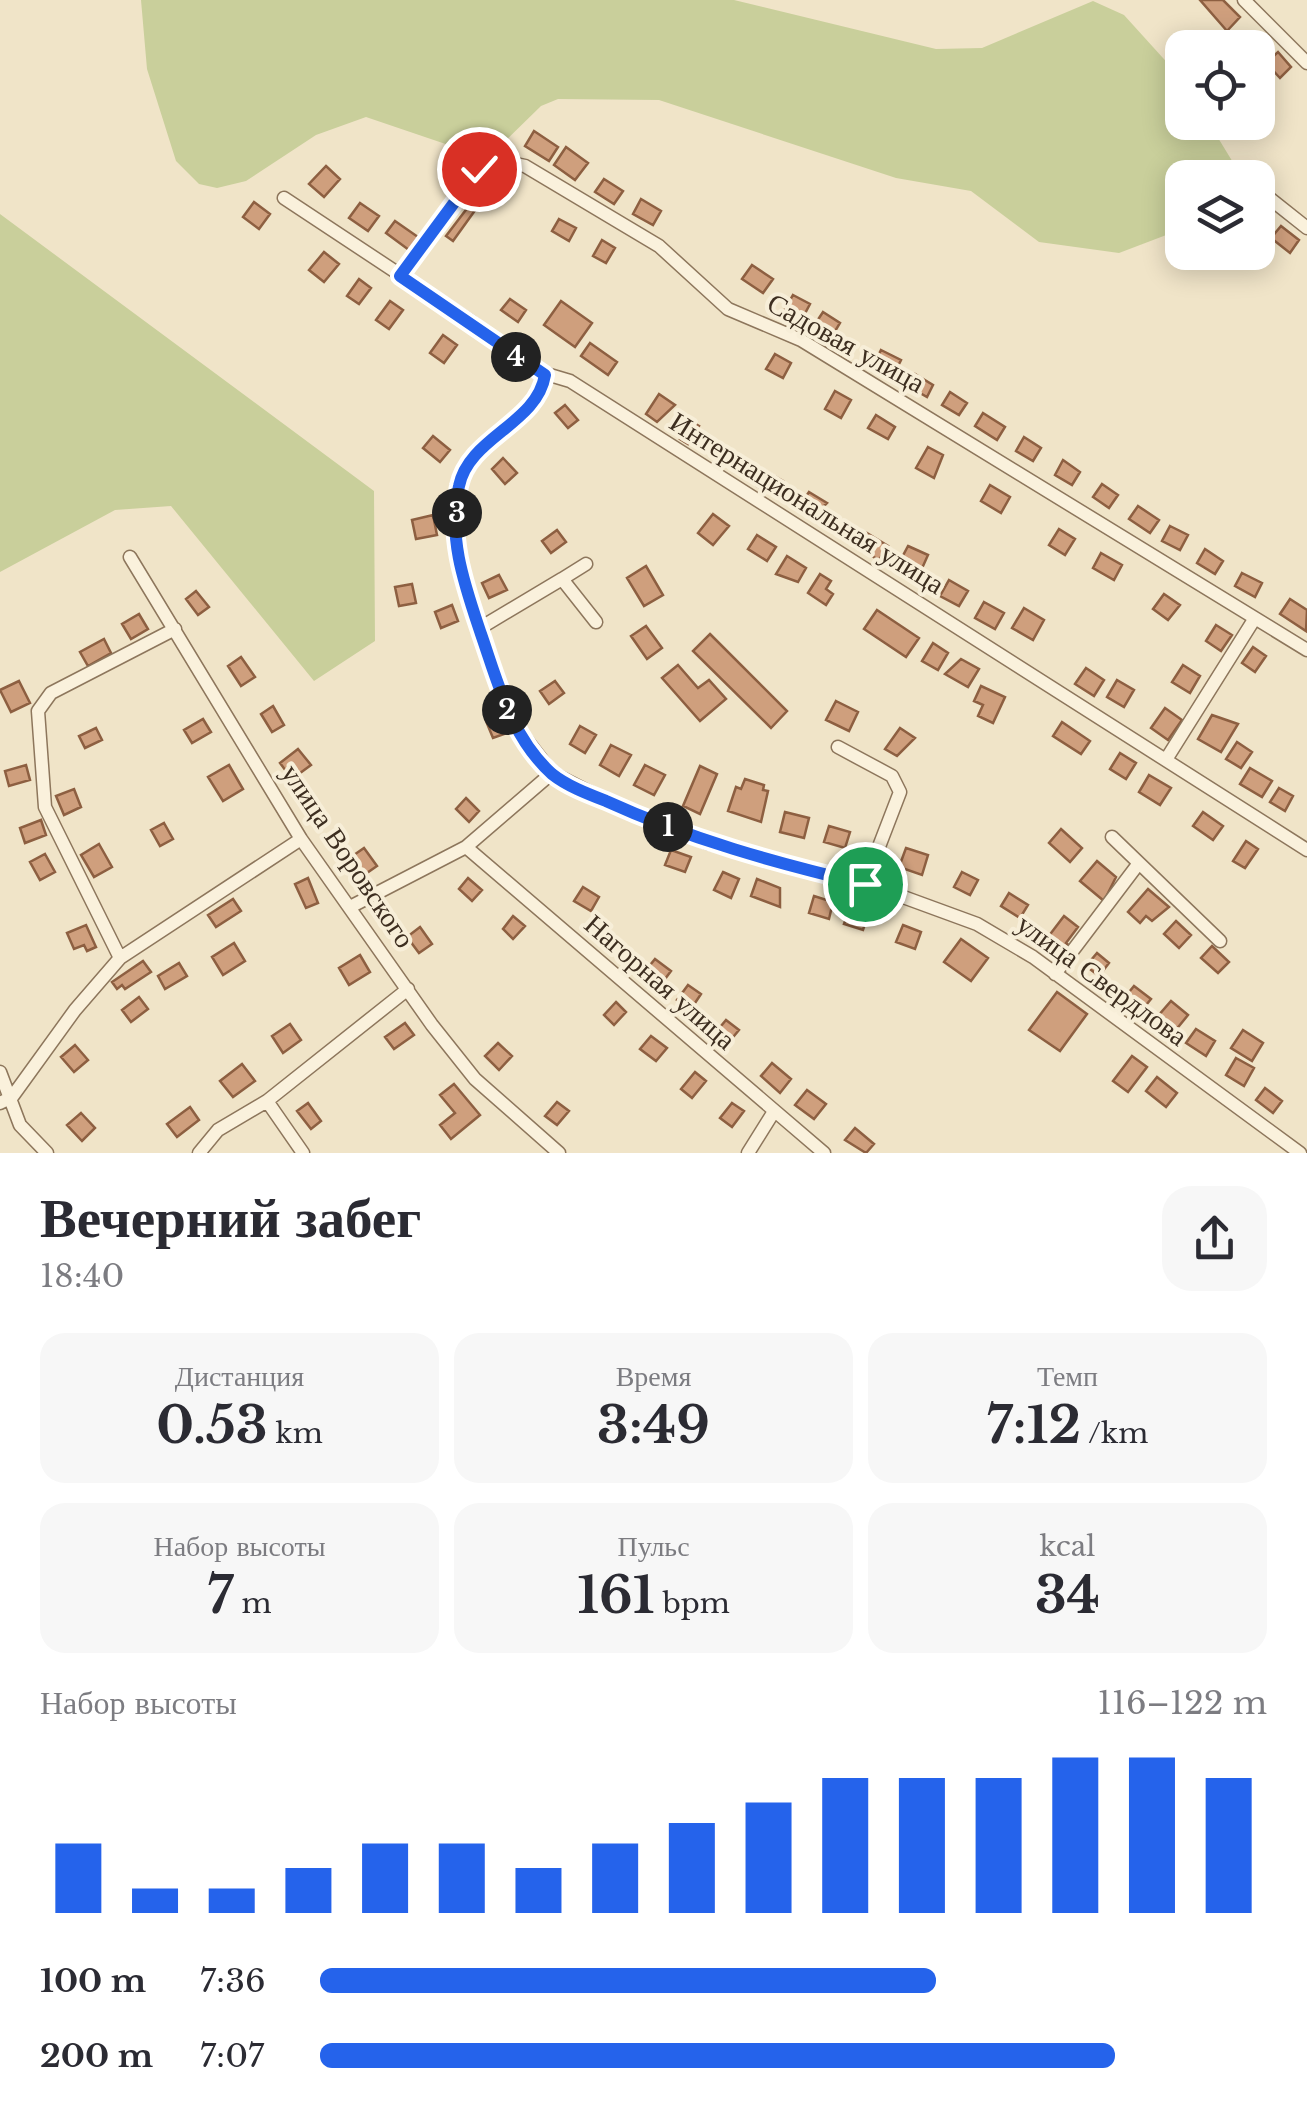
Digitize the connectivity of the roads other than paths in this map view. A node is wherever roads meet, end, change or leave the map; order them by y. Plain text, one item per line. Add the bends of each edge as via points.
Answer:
1 (1244, 0) edge
2 (1307, 63) edge
3 (284, 198) dead end
4 (1275, 203) edge
5 (1307, 228) edge
6 (400, 276) junction
7 (545, 375) junction
8 (130, 557) dead end
9 (586, 564) dead end
10 (562, 579) junction
11 (1255, 618) junction
12 (596, 622) dead end
13 (480, 628) junction
14 (175, 629) junction
15 (1307, 650) edge
16 (838, 747) dead end
17 (1167, 758) junction
18 (552, 774) junction
19 (1112, 837) dead end
20 (301, 838) junction
21 (466, 846) junction
22 (1307, 850) edge
23 (1139, 862) junction
24 (865, 884) junction
25 (352, 906) junction
26 (1220, 941) dead end
27 (120, 958) junction
28 (1056, 974) junction
29 (408, 990) junction
30 (0, 1072) edge
31 (6, 1100) edge
32 (268, 1101) junction
33 (773, 1113) junction
34 (47, 1153) edge
35 (199, 1153) edge
36 (303, 1153) edge
37 (559, 1153) edge
38 (748, 1153) edge
39 (824, 1153) edge
40 (1300, 1153) edge

1 - 2 street
3 - 6 street, Интернациональная улица
4 - 5 street
6 - 7 street, Интернациональная улица
6 - 11 street, Садовая улица via 479,169 496,160 525,166 659,246 728,309 801,340
7 - 13 street, улица Свердлова via 539,396 460,480 460,566
7 - 17 street, Интернациональная улица via 570,381
8 - 14 street, улица Воровского
9 - 10 street
10 - 12 street
10 - 13 street
11 - 15 street, Садовая улица
11 - 17 street
13 - 18 street, улица Свердлова via 509,716
14 - 20 street, улица Воровского
14 - 27 street via 51,692 38,711 45,807
16 - 24 street via 892,776 900,792
17 - 22 street, Интернациональная улица
18 - 21 street
18 - 24 street, улица Свердлова via 708,843
19 - 23 street
20 - 25 street, улица Воровского
20 - 27 street
21 - 25 street
21 - 33 street, Нагорная улица
23 - 26 street
23 - 28 street
24 - 28 street, улица Свердлова via 976,924
25 - 29 street, улица Воровского
27 - 31 street
28 - 40 street, улица Свердлова
29 - 32 street
29 - 37 street, улица Воровского via 475,1079
30 - 31 street
31 - 34 street
32 - 35 street via 230,1122
32 - 36 street
33 - 38 street
33 - 39 street, Нагорная улица

